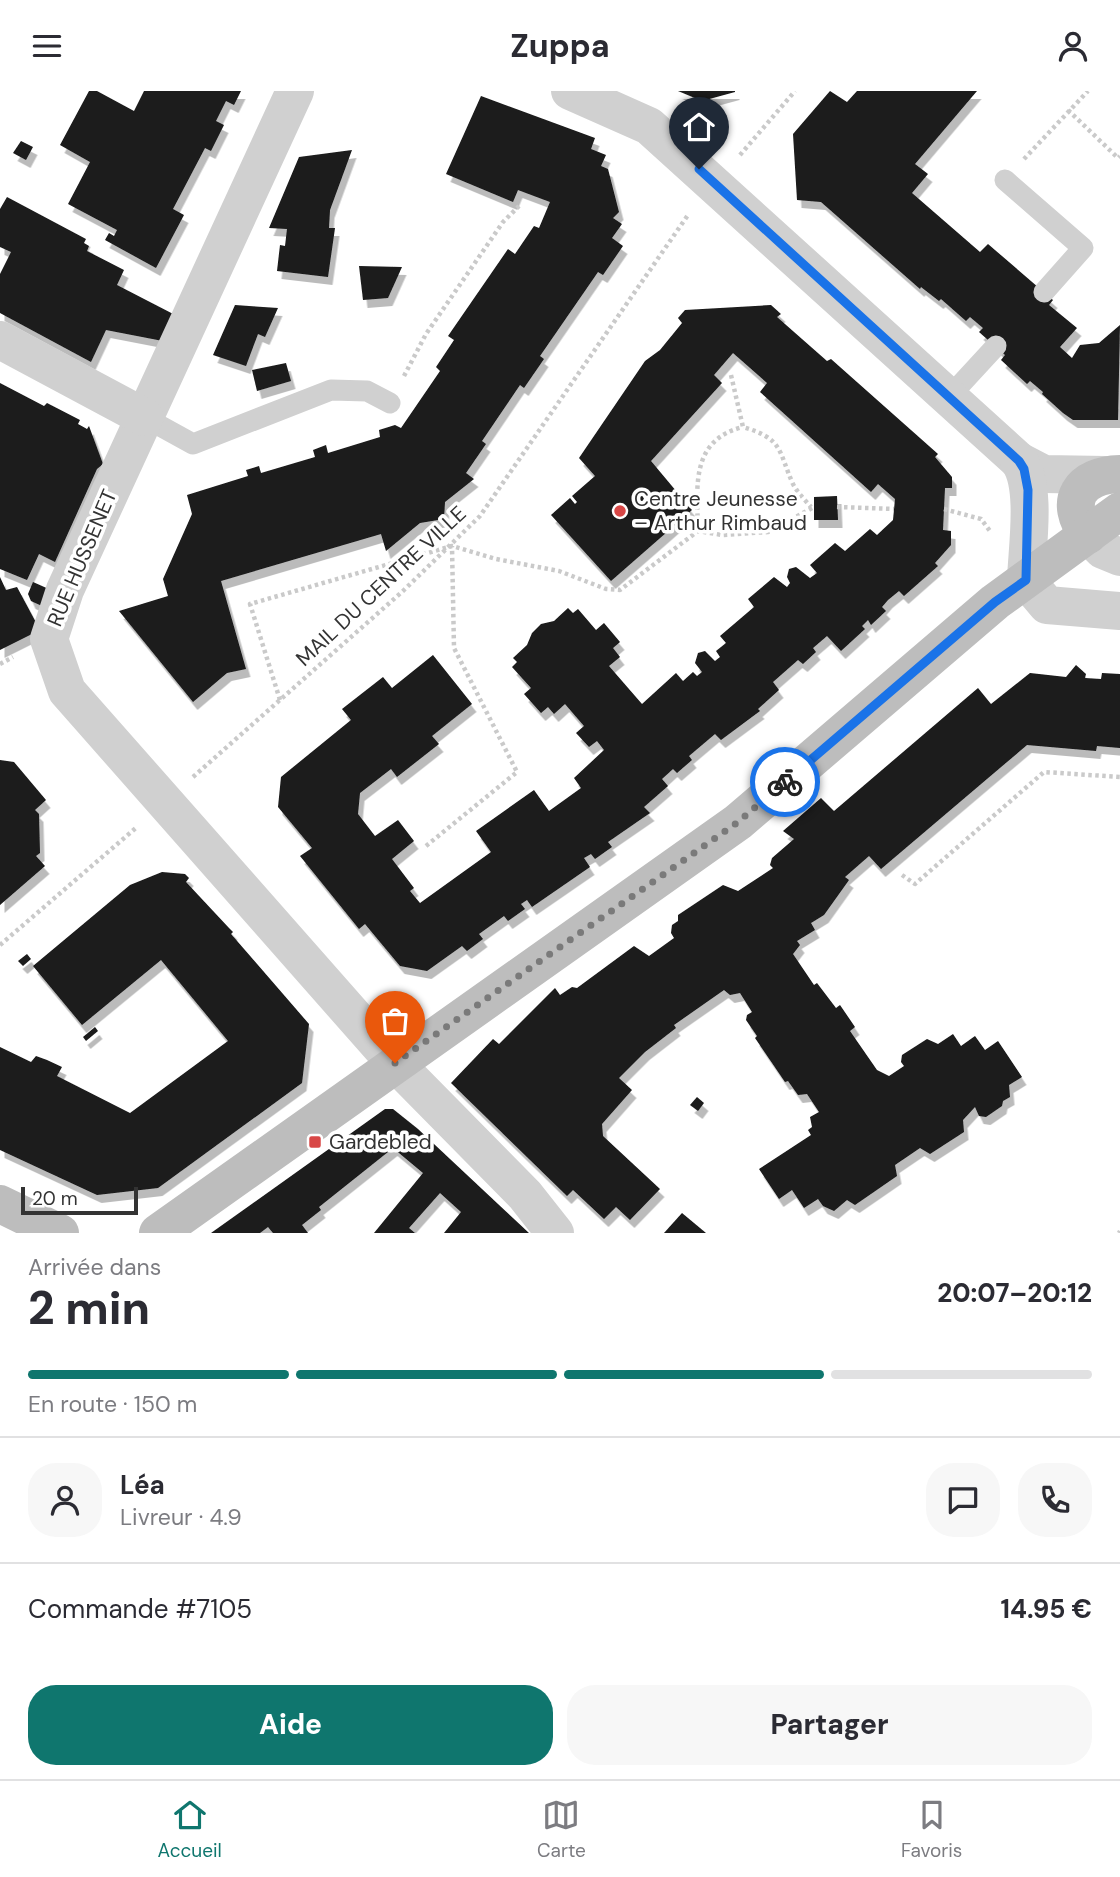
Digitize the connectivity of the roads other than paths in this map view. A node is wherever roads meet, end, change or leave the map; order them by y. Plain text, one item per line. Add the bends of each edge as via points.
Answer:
1 (295, 91) edge
2 (570, 91) edge
3 (1005, 180) road end
4 (1044, 292) dead end
5 (0, 340) edge
6 (996, 346) dead end
7 (949, 397) junction
8 (390, 403) road end
9 (144, 417) junction
10 (1019, 461) junction
11 (1113, 474) edge
12 (1120, 511) edge
13 (1088, 535) junction
14 (1120, 557) edge
15 (1026, 580) junction
16 (1120, 611) edge
17 (395, 1063) junction
18 (0, 1203) edge
19 (60, 1233) edge
20 (158, 1233) edge
21 (555, 1233) edge

1 - 9 street, RUE HUSSENET
2 - 7 street via 649,126
3 - 4 lane via 1083,248
5 - 9 street
6 - 7 lane
7 - 10 street
8 - 9 lane via 367,391 331,390 193,444
9 - 17 street, RUE HUSSENET via 65,590 48,639 67,691
10 - 11 street via 1044,474
10 - 15 street via 1028,490
11 - 13 main road via 1089,482 1077,496 1077,516
12 - 13 main road
13 - 14 street via 1103,550
13 - 15 main road
15 - 16 street via 1048,605
15 - 17 main road via 738,822
17 - 20 main road
17 - 21 street, RUE HUSSENET via 525,1195
18 - 19 main road

